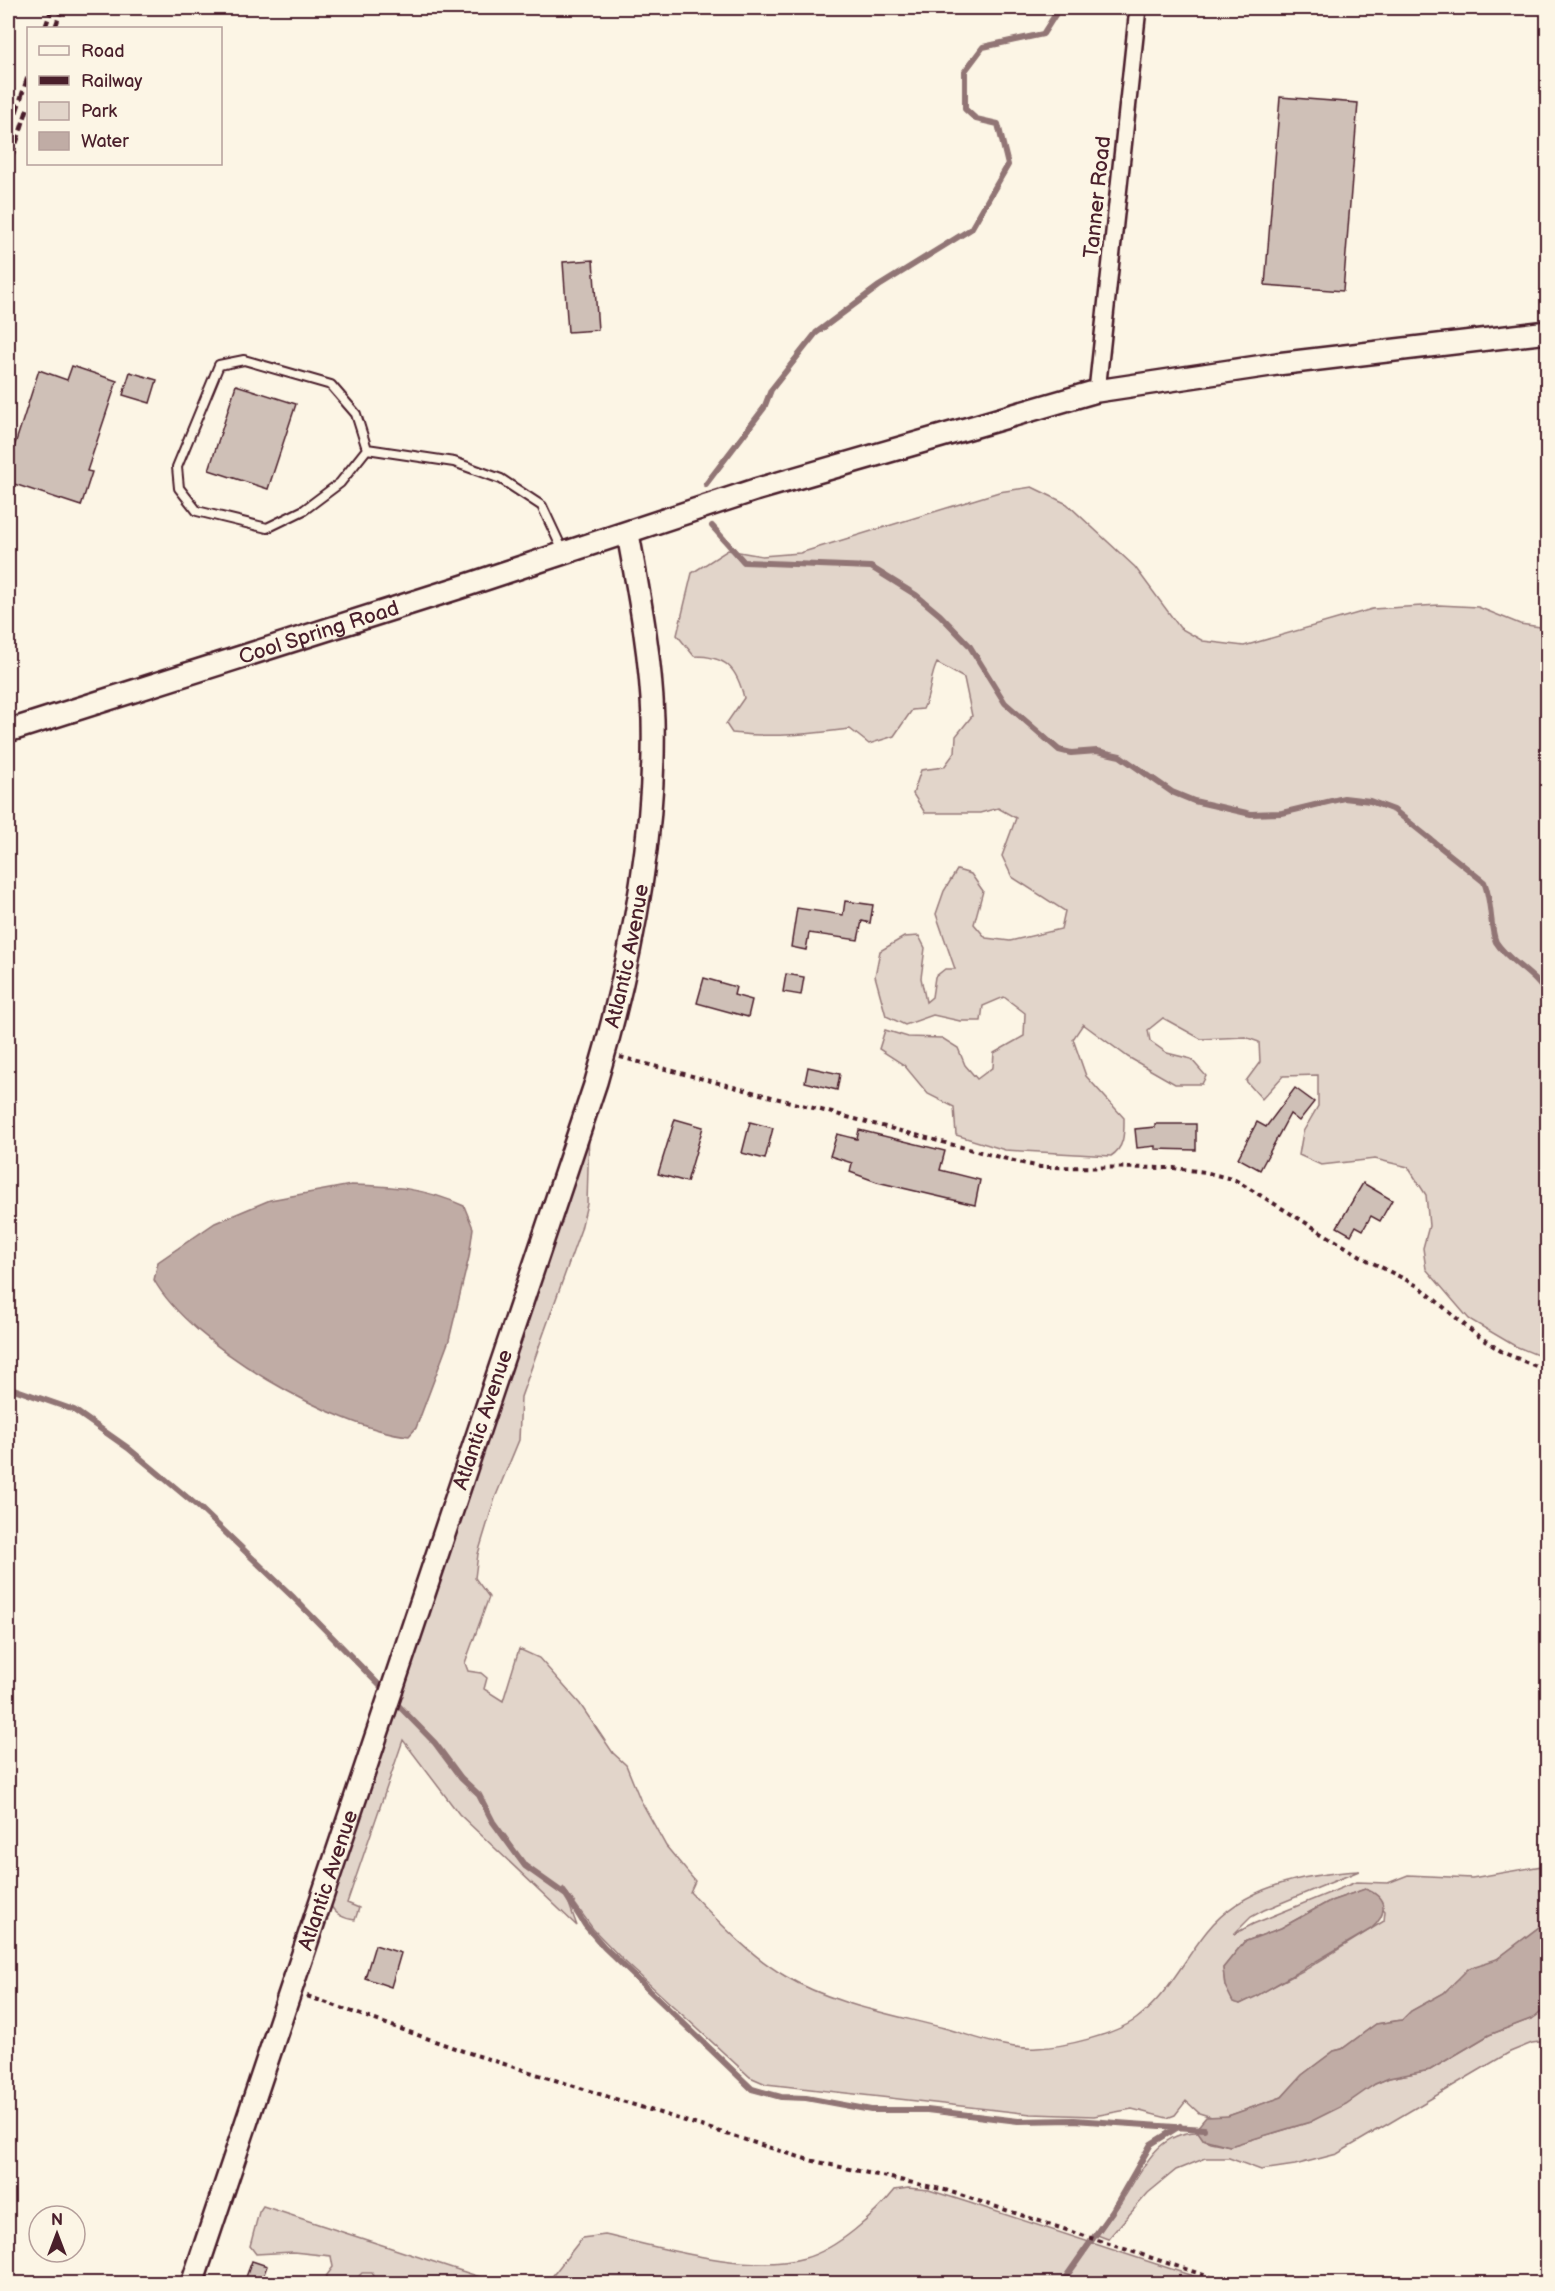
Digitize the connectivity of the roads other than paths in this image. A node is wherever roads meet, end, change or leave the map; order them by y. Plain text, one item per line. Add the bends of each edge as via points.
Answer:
1 (1138, 8) edge
2 (1548, 332) edge
3 (1097, 391) junction
4 (367, 449) junction
5 (628, 534) junction
6 (565, 554) junction
7 (8, 731) edge
8 (192, 2283) edge

1 - 3 street, Tanner Road
2 - 3 main road, Cool Spring Road via 1277,364
3 - 5 main road, Cool Spring Road via 754,490
4 - 4 lane via 356,414 331,385 244,360 219,365 177,467 179,488 197,511 267,528 304,510 340,483
4 - 6 lane via 454,462 501,479 543,506
5 - 6 main road, Cool Spring Road
5 - 8 main road, Atlantic Avenue via 648,660 652,776 632,935 604,1053
6 - 7 main road, Cool Spring Road

